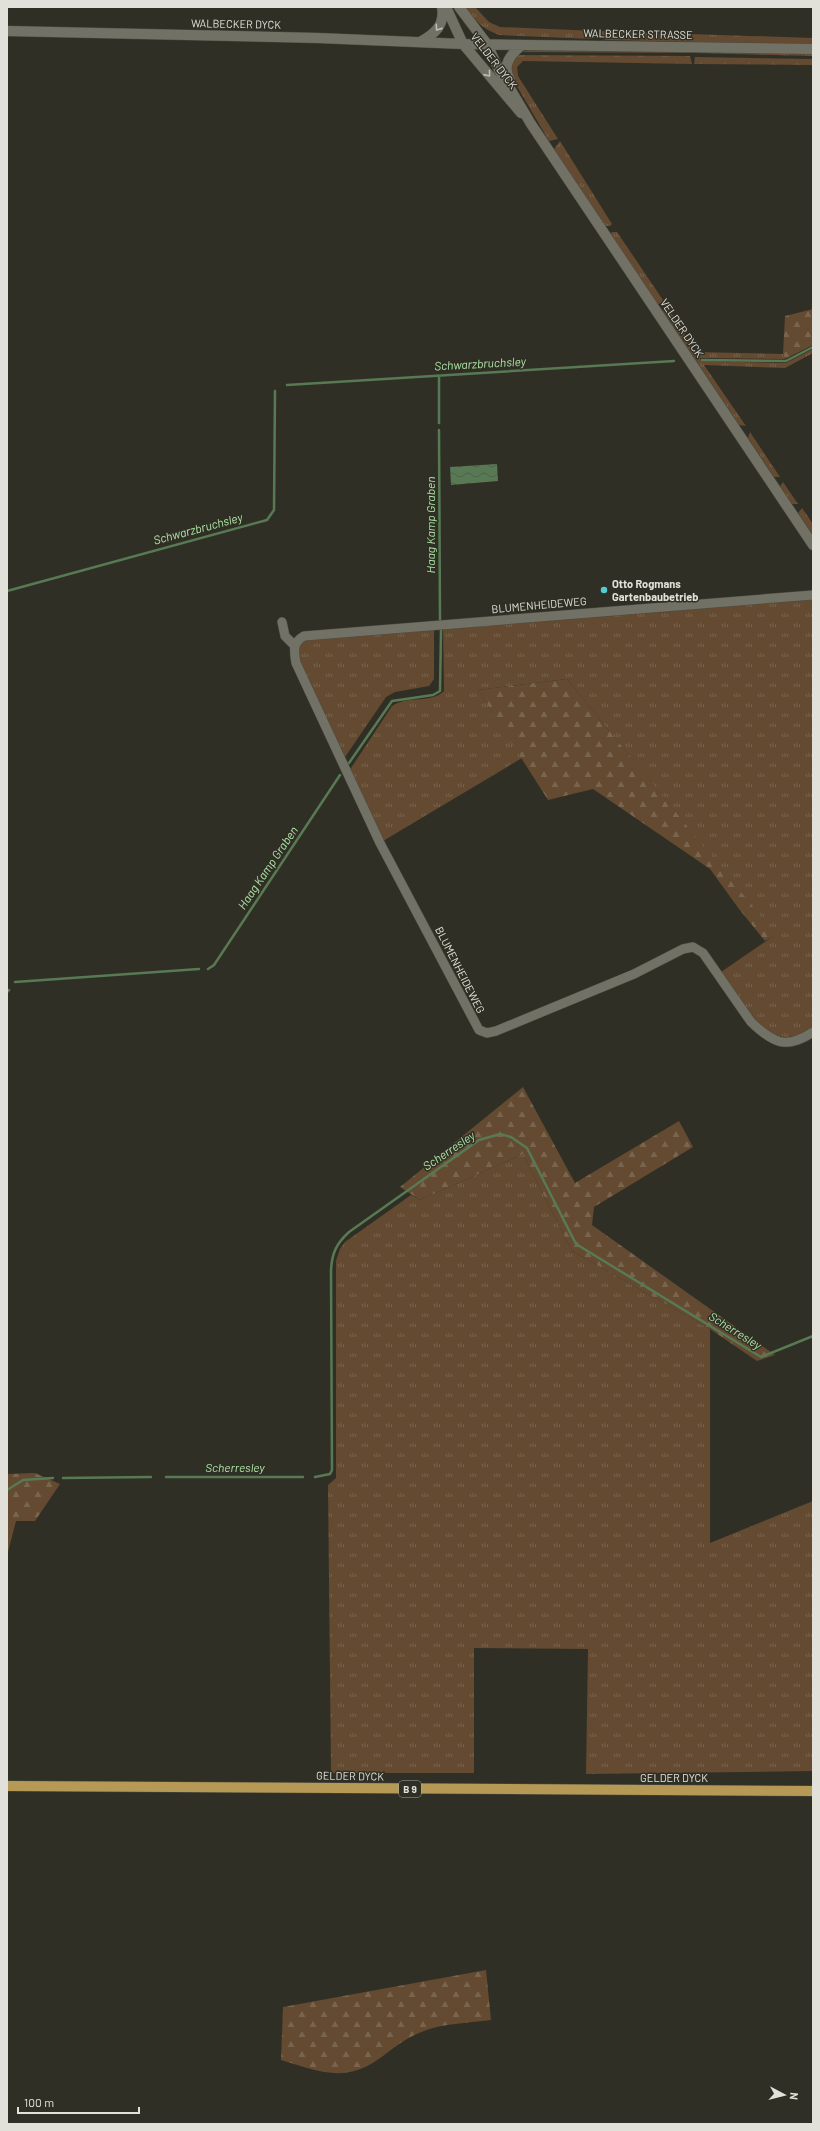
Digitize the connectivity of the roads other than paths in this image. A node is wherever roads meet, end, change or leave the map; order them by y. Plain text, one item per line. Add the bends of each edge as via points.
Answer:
1 (442, 7) edge
2 (446, 7) edge
3 (459, 7) edge
4 (7, 31) edge
5 (420, 42) junction
6 (464, 44) junction
7 (487, 44) junction
8 (522, 45) junction
9 (813, 49) edge
10 (514, 93) junction
11 (530, 124) junction
12 (813, 545) edge
13 (813, 595) edge
14 (282, 622) dead end
15 (294, 645) junction
16 (813, 1032) edge
17 (7, 1786) edge
18 (813, 1791) edge

1 -> 5 main road via 443,15 438,31
2 - 6 main road, VELDER DYCK
3 - 7 main road, VELDER DYCK
4 - 5 main road, WALBECKER DYCK
5 - 6 main road, WALBECKER DYCK
6 - 7 main road, WALBECKER STRASSE
6 -> 11 main road, VELDER DYCK
7 - 8 main road, WALBECKER STRASSE
7 - 10 main road, VELDER DYCK via 499,70
8 - 9 main road, WALBECKER STRASSE
8 - 10 main road via 509,58 506,70
10 - 11 main road, VELDER DYCK
11 - 12 main road, VELDER DYCK
13 - 15 street, BLUMENHEIDEWEG via 352,631 304,636
14 - 15 street, BLUMENHEIDEWEG via 285,636
15 - 16 street, BLUMENHEIDEWEG via 296,663 380,843 479,1030 487,1033 496,1031 634,974 683,949 693,947 703,953 751,1022 772,1039 791,1044
17 - 18 main road, GELDER DYCK / B 9

